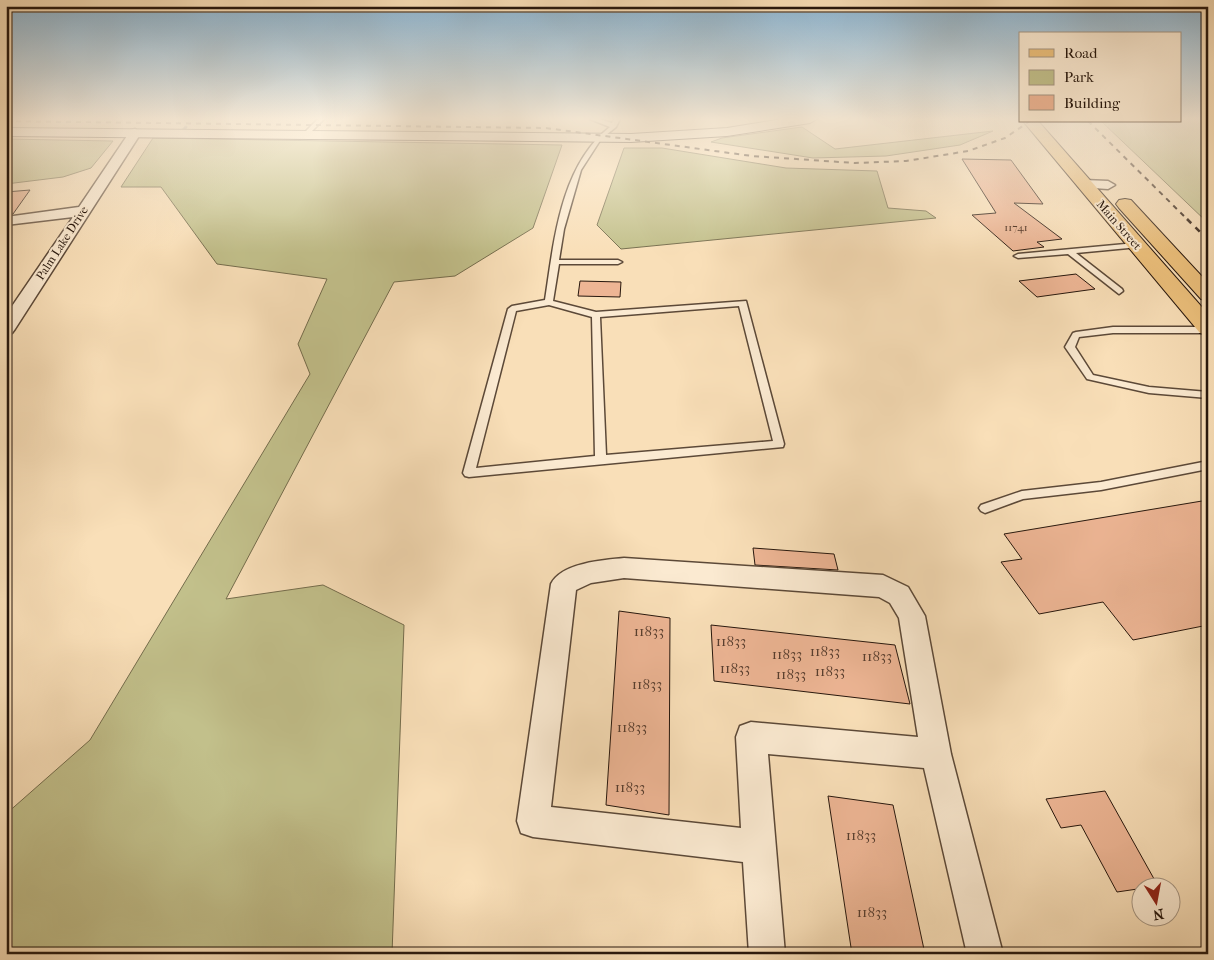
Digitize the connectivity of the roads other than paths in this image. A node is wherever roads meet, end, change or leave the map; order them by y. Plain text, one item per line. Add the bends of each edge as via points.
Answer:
1 (115, 164) edge
2 (582, 164) edge
3 (1067, 164) edge
4 (1089, 164) edge
5 (1084, 184) junction
6 (1108, 185) junction
7 (80, 216) junction
8 (6, 219) edge
9 (6, 225) edge
10 (1136, 245) junction
11 (1069, 250) junction
12 (1018, 256) dead end
13 (555, 262) junction
14 (618, 262) dead end
15 (1119, 291) dead end
16 (1208, 295) edge
17 (549, 302) junction
18 (596, 314) junction
19 (6, 329) edge
20 (1208, 329) edge
21 (1208, 395) edge
22 (601, 458) junction
23 (1208, 465) edge
24 (986, 508) dead end
25 (936, 754) junction
26 (759, 847) junction
27 (767, 954) edge
28 (985, 954) edge

1 - 7 street, Palm Lake Drive
2 - 13 lane via 560,229
3 - 5 main road, Main Street
4 - 6 main road, Main Street
5 - 6 street
5 - 10 main road, Main Street
6 - 16 main road, Main Street
7 - 8 street
7 - 9 street
7 - 19 street, Palm Lake Drive
10 - 11 lane
10 - 20 main road, Main Street
11 - 12 lane
11 - 15 lane
13 - 14 lane
13 - 17 lane
17 - 18 lane
17 - 22 lane via 512,310 469,472
18 - 22 lane
18 - 22 lane via 743,303 779,444
20 - 21 lane via 1113,330 1076,335 1070,347 1090,376 1149,390
23 - 24 lane via 1101,486 1022,495
25 - 26 street via 752,737
25 - 26 street via 912,616 899,595 883,586 624,568 588,574 564,584 532,821
25 - 28 street
26 - 27 street

